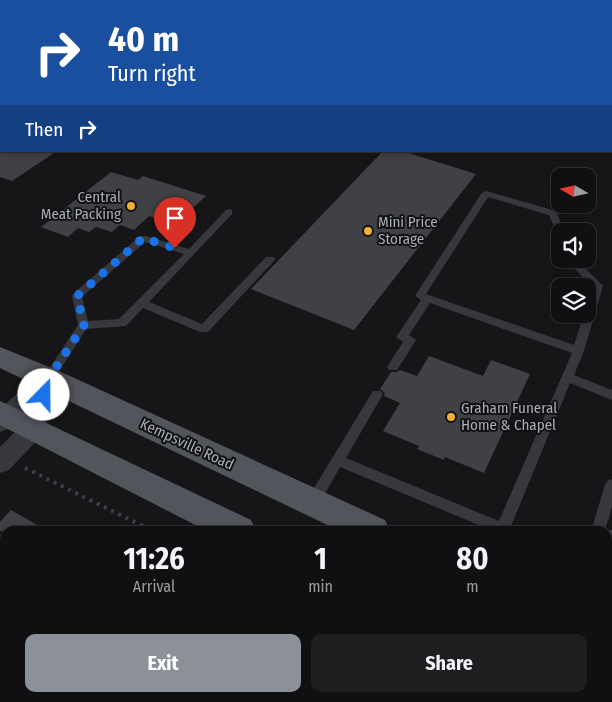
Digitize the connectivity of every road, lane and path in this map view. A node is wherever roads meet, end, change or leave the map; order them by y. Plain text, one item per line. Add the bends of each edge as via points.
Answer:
1 (229, 212) dead end
2 (557, 223) edge
3 (191, 253) junction
4 (270, 258) dead end
5 (579, 268) edge
6 (427, 299) junction
7 (141, 303) junction
8 (84, 325) junction
9 (578, 351) junction
10 (0, 357) edge
11 (394, 367) dead end
12 (567, 377) junction
13 (49, 378) junction
14 (377, 394) dead end
15 (612, 395) edge
16 (10, 420) edge
17 (338, 460) junction
18 (2, 461) edge
19 (612, 485) edge
20 (312, 503) junction
21 (142, 526) edge
22 (229, 526) edge
23 (362, 526) edge
24 (493, 526) edge
25 (504, 526) edge
26 (600, 526) edge

1 - 3 lane
2 - 6 lane via 553,213 486,194 420,296
3 - 7 lane
3 - 8 lane via 143,238 77,296
4 - 7 lane via 204,329
5 - 9 lane via 598,286
6 - 9 lane
6 - 11 lane via 402,337 410,340
7 - 8 lane via 122,323
8 - 13 lane
9 - 12 lane
10 - 13 main road, Kempsville Road
12 - 15 lane
12 - 25 lane
13 - 16 street
13 - 20 main road, Kempsville Road
14 - 17 lane
16 - 18 street
16 - 22 main road
17 - 20 lane
17 - 24 lane
18 - 21 path
19 - 26 lane
20 - 23 main road, Kempsville Road

